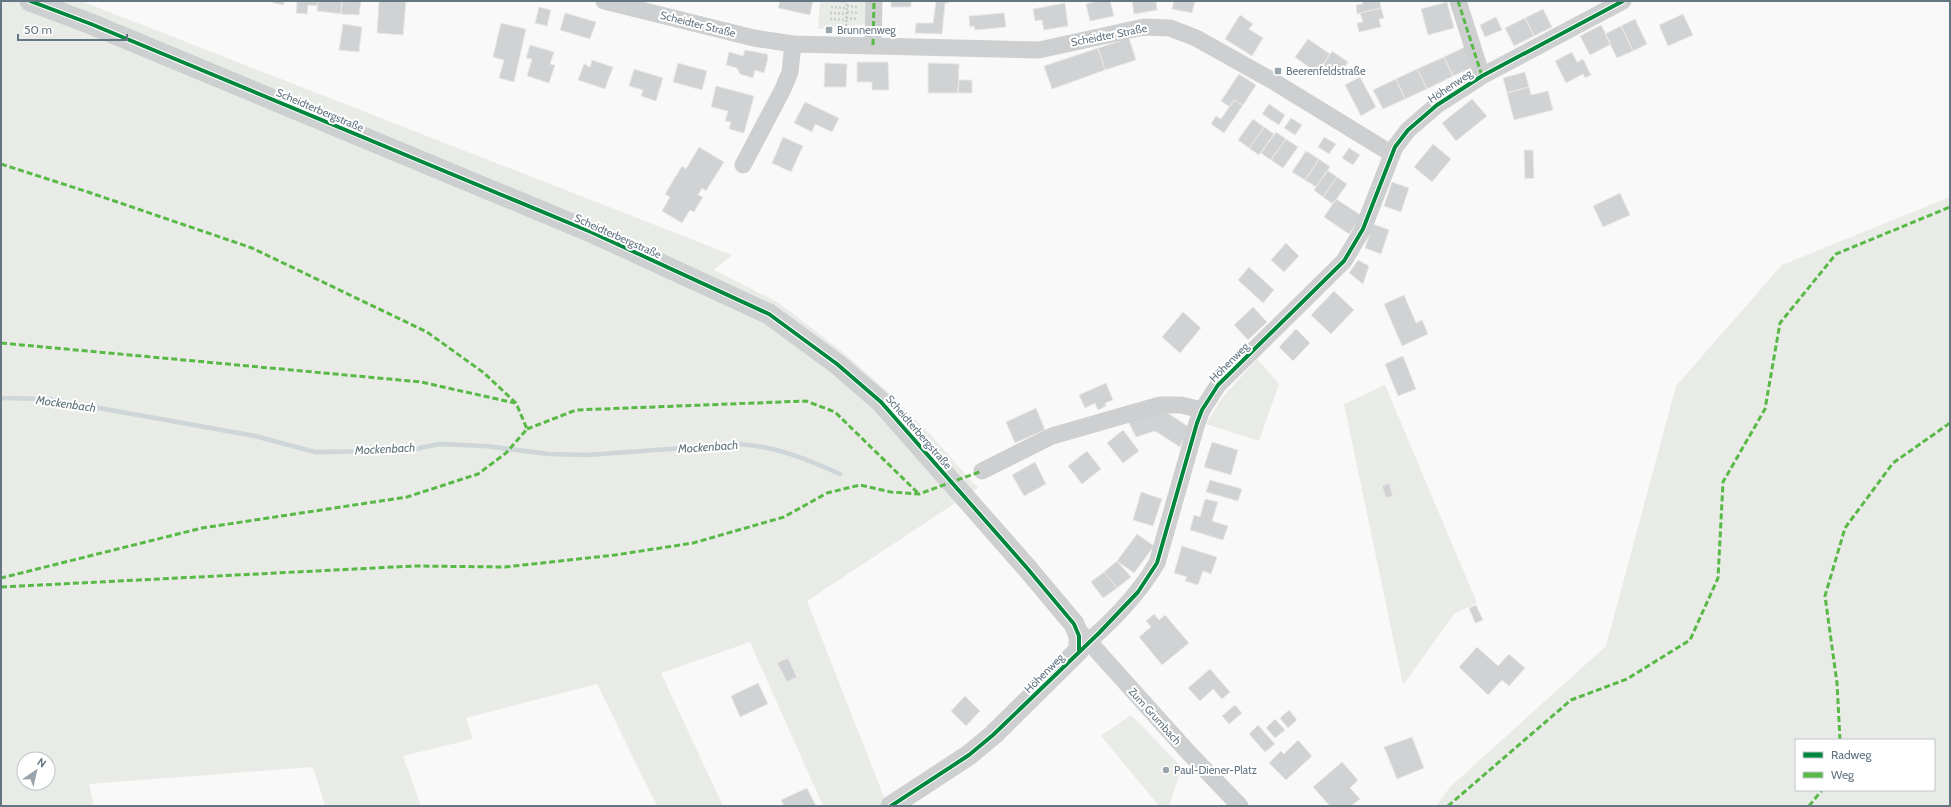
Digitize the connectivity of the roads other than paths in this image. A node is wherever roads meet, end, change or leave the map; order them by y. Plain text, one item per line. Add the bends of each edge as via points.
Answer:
1 (30, 1) edge
2 (604, 1) edge
3 (1458, 1) edge
4 (1623, 1) edge
5 (867, 4) edge
6 (793, 44) junction
7 (873, 45) junction
8 (1482, 76) junction
9 (1392, 154) junction
10 (743, 165) dead end
11 (1202, 410) junction
12 (982, 471) dead end
13 (1084, 646) junction
14 (891, 806) edge
15 (1240, 806) edge

1 - 13 street, Scheidterbergstraße via 591,232 769,314 837,364 881,402 1074,624
2 - 6 street, Scheidter Straße via 754,38
3 - 8 street
4 - 8 street, Höhenweg
5 - 7 street
6 - 7 street, Scheidter Straße
6 - 10 street via 790,72 783,89
7 - 9 street, Scheidter Straße via 1039,50 1144,27 1170,28 1196,38 1253,70
8 - 9 street, Höhenweg via 1416,122 1400,138
9 - 11 street, Höhenweg via 1363,229 1344,262 1218,385
11 - 12 street via 1181,405 1160,405 1052,436
11 - 13 street, Höhenweg via 1157,563 1138,592
13 - 14 street, Höhenweg via 993,735
13 - 15 street, Zum Grumbach

